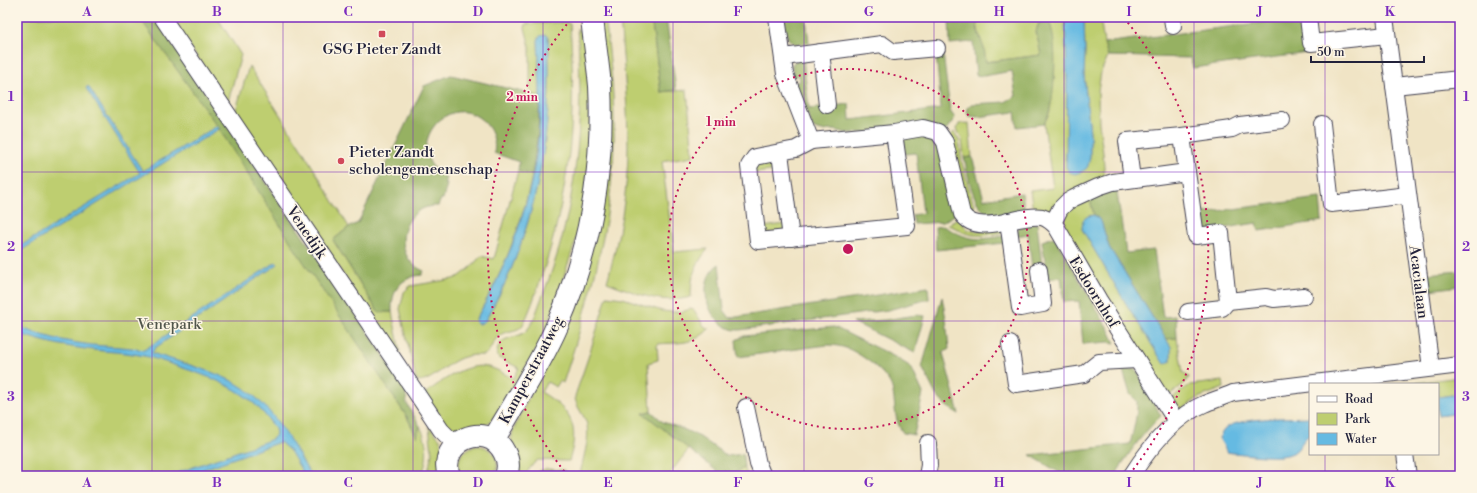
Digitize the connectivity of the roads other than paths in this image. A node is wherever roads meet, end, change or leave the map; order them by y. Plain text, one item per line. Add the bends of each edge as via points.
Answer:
1 (162, 17) edge
2 (592, 17) edge
3 (777, 17) edge
4 (1308, 17) edge
5 (1385, 17) edge
6 (1387, 35) junction
7 (937, 48) dead end
8 (821, 52) junction
9 (784, 57) junction
10 (1460, 79) edge
11 (1394, 86) junction
12 (827, 105) dead end
13 (1282, 120) dead end
14 (1322, 124) dead end
15 (894, 133) junction
16 (1182, 136) junction
17 (810, 140) junction
18 (780, 153) junction
19 (1187, 172) junction
20 (1132, 179) junction
21 (1408, 195) junction
22 (1008, 221) junction
23 (1053, 223) junction
24 (791, 238) junction
25 (1039, 270) dead end
26 (1304, 296) dead end
27 (1228, 301) junction
28 (1188, 312) dead end
29 (1010, 344) dead end
30 (1137, 360) junction
31 (1460, 365) edge
32 (1431, 368) junction
33 (1392, 379) edge
34 (1350, 383) edge
35 (1309, 387) edge
36 (746, 407) dead end
37 (1176, 421) junction
38 (494, 439) junction
39 (928, 443) dead end
40 (456, 445) junction
41 (1405, 455) edge
42 (449, 476) edge
43 (506, 476) edge
44 (764, 476) edge
45 (927, 476) edge
46 (1131, 476) edge
47 (1408, 476) edge

1 - 40 street, Venedijk via 400,371 441,430
2 - 38 main road, Kamperstraatweg via 601,118 597,180 586,241 557,327
3 - 9 street
4 - 6 street via 1311,43
5 - 6 street, Acacialaan
6 - 11 street, Acacialaan
7 - 8 street via 893,52 882,44
8 - 9 street
8 - 12 street
9 - 17 street via 785,74
10 - 11 street
11 - 21 street, Acacialaan
13 - 16 street
14 - 21 street via 1331,204
15 - 17 street
15 - 22 street via 923,128 938,132 945,142 962,214 966,220 978,225
15 - 24 street via 907,226
16 - 19 street
16 - 20 street via 1127,141
17 - 18 street via 796,149
18 - 24 street
18 - 24 street via 755,157 749,166 758,242
19 - 20 street
19 - 27 street via 1196,236 1221,233
20 - 23 street via 1113,182 1074,198 1060,209
21 - 32 street, Acacialaan
22 - 23 street via 1041,217
22 - 25 street via 1020,308 1043,304
23 - 30 street, Esdoornhof
26 - 27 street
27 - 28 street via 1222,308
29 - 30 street via 1016,384 1084,374 1099,362
30 - 37 street, Esdoornhof
31 - 32 street
32 - 33 street
33 - 34 street
35 - 37 street via 1233,394 1203,404
36 - 44 street via 758,464
37 - 46 street via 1163,432
38 - 40 main road via 475,435 466,437
38 - 43 main road via 506,455
39 - 45 street
40 - 42 main road via 448,460
41 - 47 street

